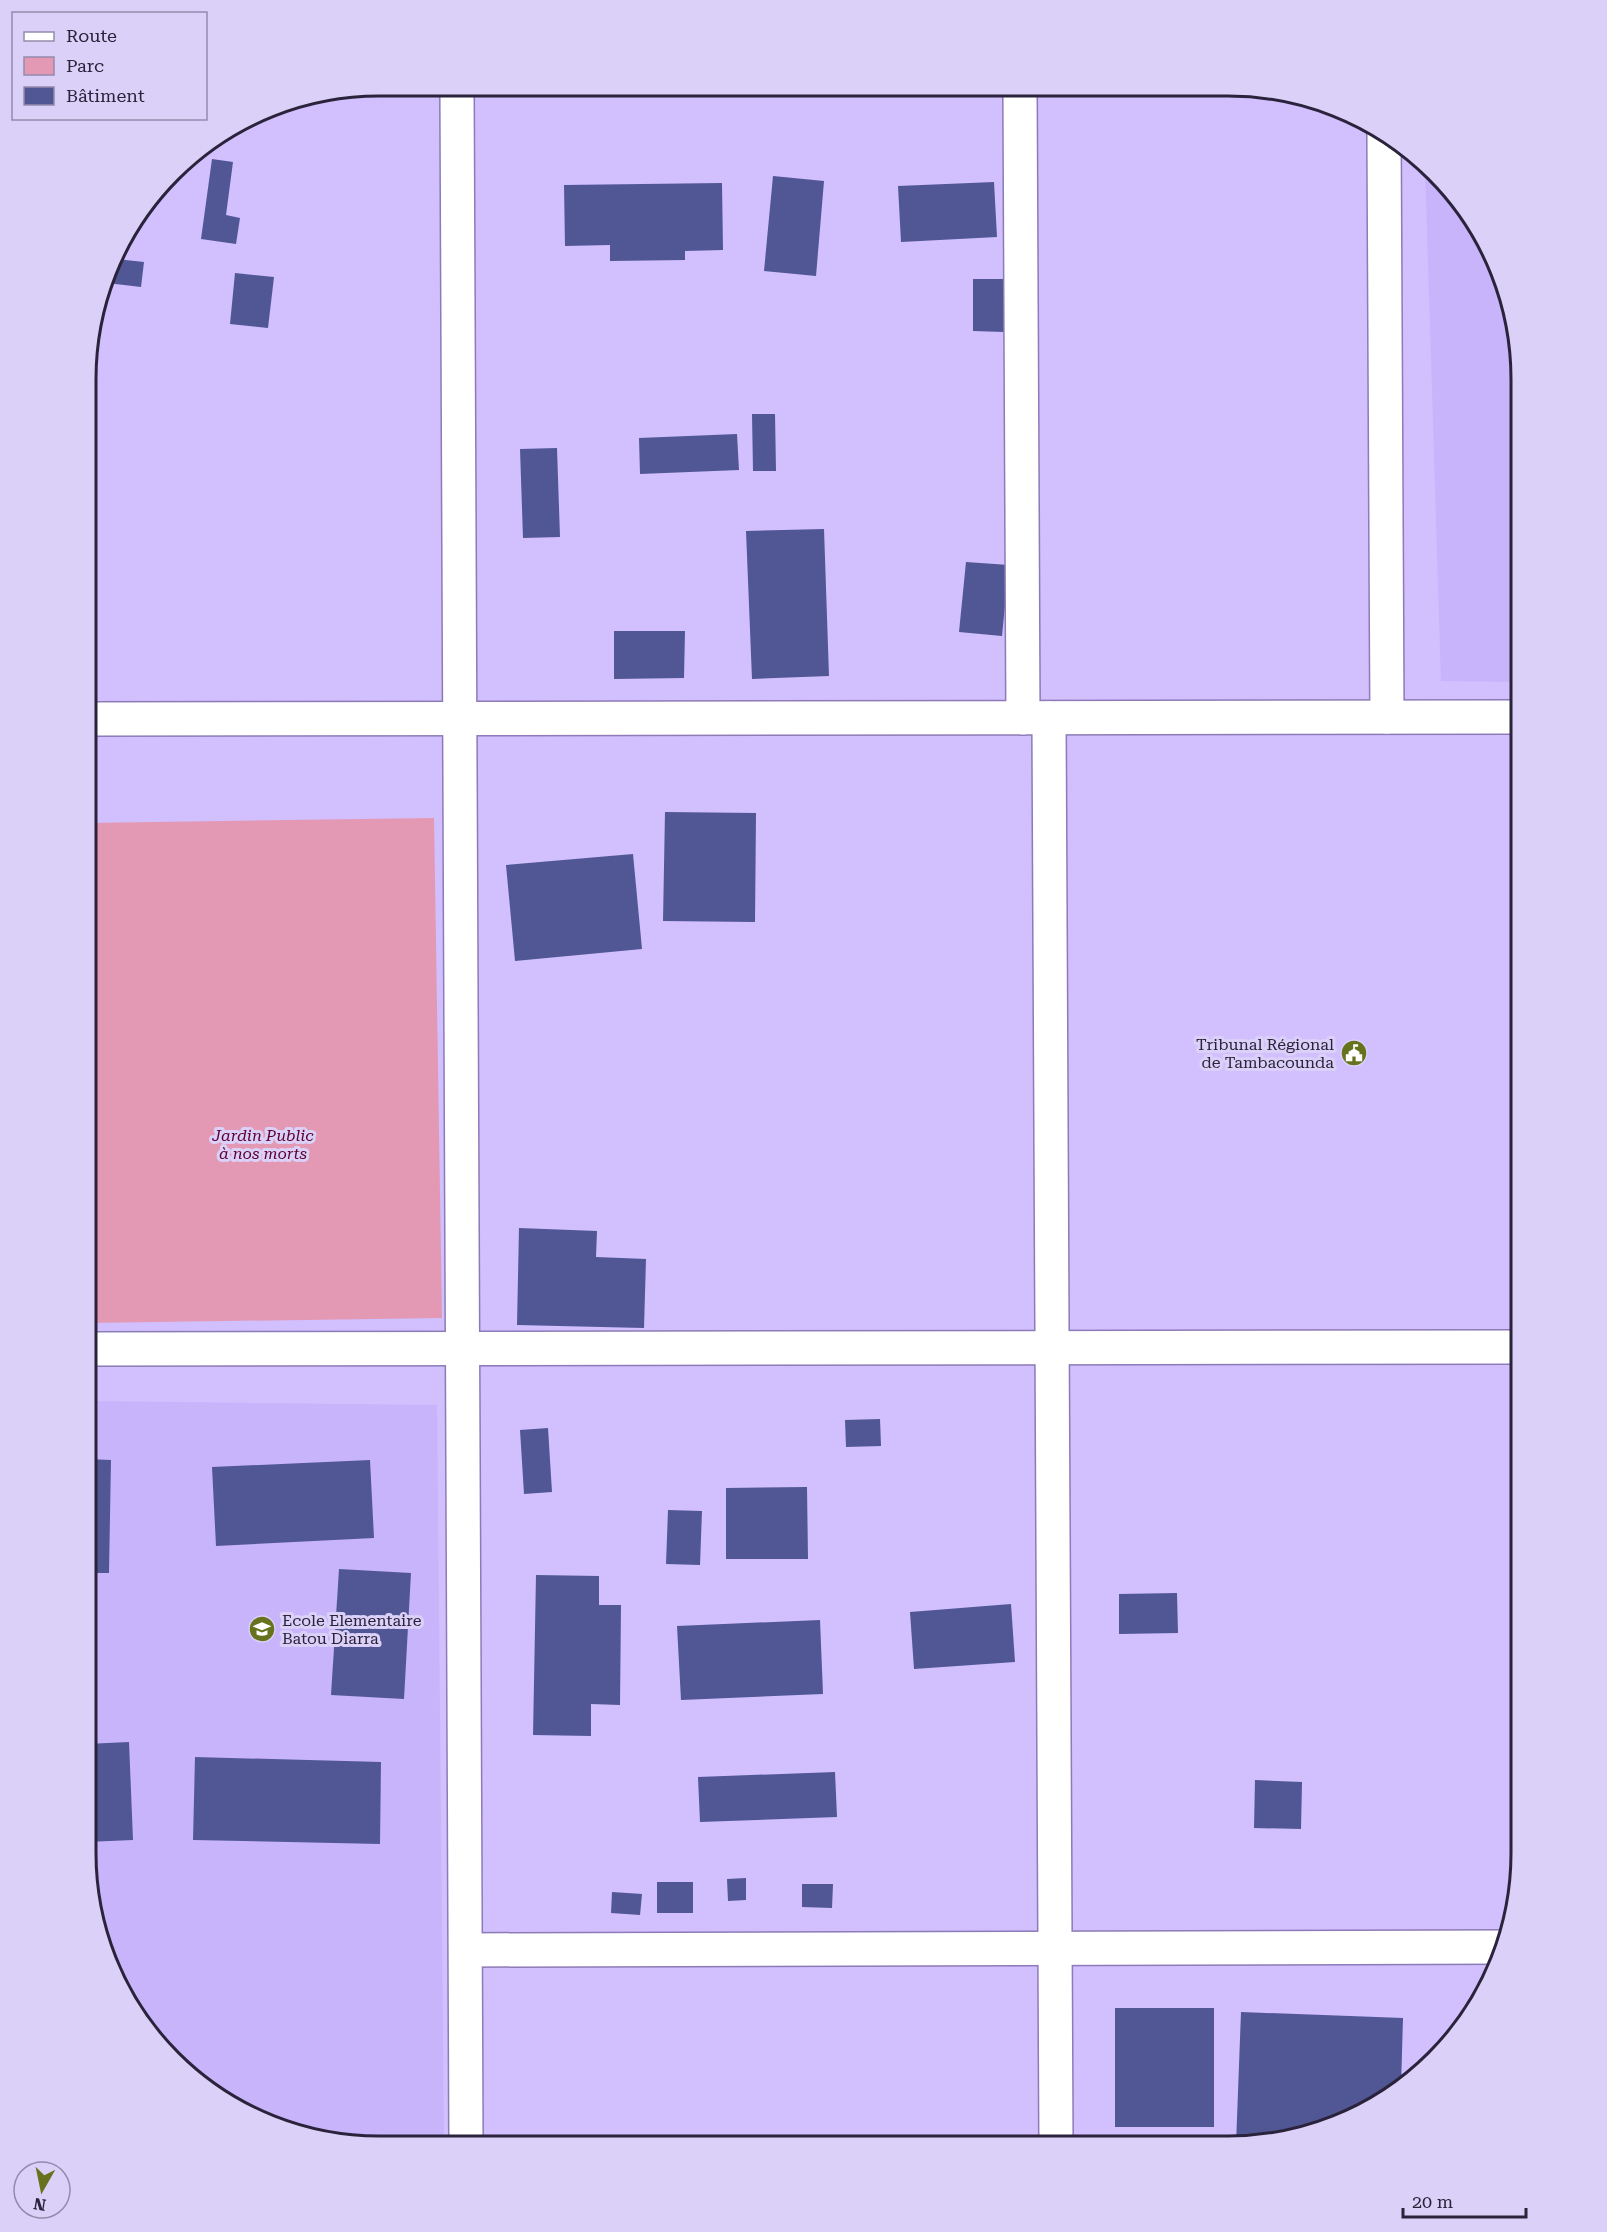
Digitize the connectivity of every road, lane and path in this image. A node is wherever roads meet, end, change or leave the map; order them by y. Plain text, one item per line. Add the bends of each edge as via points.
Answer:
1 (457, 96) edge
2 (1020, 96) edge
3 (1384, 143) edge
4 (1387, 717) junction
5 (1511, 717) edge
6 (459, 718) junction
7 (1036, 718) junction
8 (96, 719) edge
9 (1511, 1347) edge
10 (463, 1348) junction
11 (1052, 1348) junction
12 (96, 1349) edge
13 (1495, 1947) edge
14 (1055, 1949) junction
15 (466, 1950) junction
16 (466, 2136) edge
17 (1056, 2136) edge

1 - 6 street
2 - 7 street
3 - 4 street
4 - 5 street
4 - 7 street
6 - 7 street
6 - 8 street
6 - 10 street
7 - 11 street
9 - 11 street
10 - 11 street
10 - 12 street
10 - 15 street
11 - 14 street
13 - 14 street
14 - 15 street
14 - 17 street
15 - 16 street

